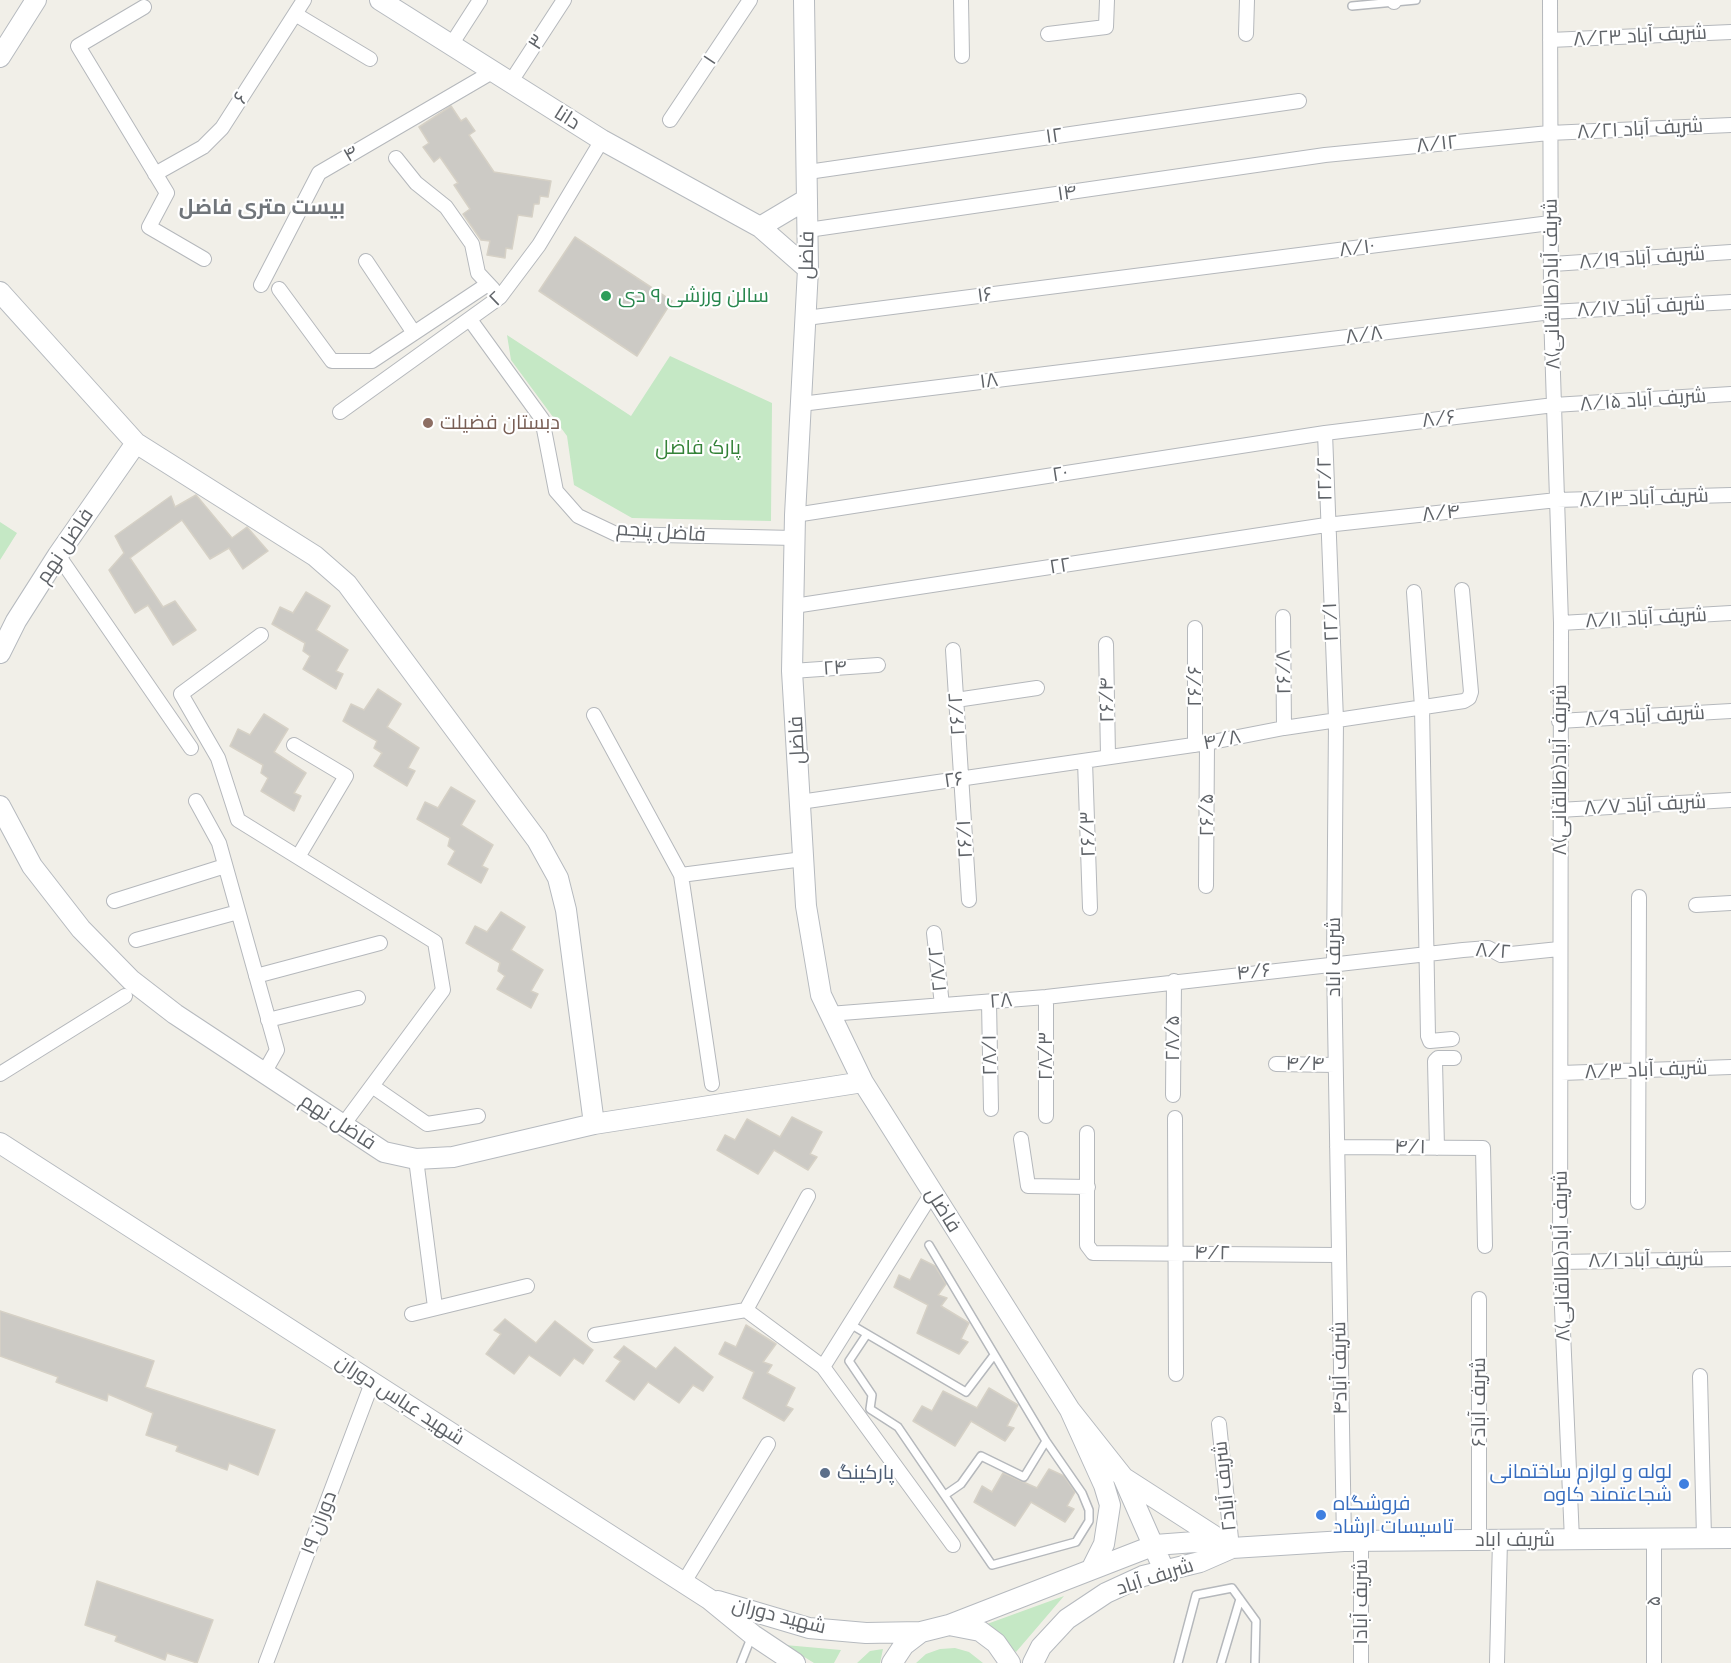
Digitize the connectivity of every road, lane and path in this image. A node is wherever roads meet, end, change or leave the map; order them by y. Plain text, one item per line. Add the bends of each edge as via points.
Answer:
1 (36, 0) edge
2 (304, 0) edge
3 (380, 0) edge
4 (480, 0) edge
5 (564, 0) edge
6 (750, 0) edge
7 (804, 0) edge
8 (962, 0) edge
9 (1107, 0) edge
10 (1247, 0) edge
11 (1416, 0) edge
12 (1550, 0) edge
13 (1394, 1) edge
14 (1352, 6) dead end
15 (144, 8) dead end
16 (295, 14) junction
17 (1731, 32) edge
18 (1048, 34) dead end
19 (1246, 34) dead end
20 (1550, 40) junction
21 (451, 45) junction
22 (962, 56) dead end
23 (0, 57) edge
24 (370, 59) dead end
25 (492, 72) junction
26 (510, 83) junction
27 (1299, 101) dead end
28 (670, 120) dead end
29 (1731, 125) edge
30 (1549, 133) junction
31 (602, 140) junction
32 (1325, 155) joint
33 (396, 158) dead end
34 (808, 172) junction
35 (155, 174) junction
36 (807, 199) junction
37 (1550, 223) junction
38 (760, 227) junction
39 (808, 230) junction
40 (1731, 252) edge
41 (204, 259) dead end
42 (366, 261) dead end
43 (1553, 264) junction
44 (808, 269) junction
45 (1164, 273) joint
46 (488, 284) junction
47 (261, 285) dead end
48 (279, 289) dead end
49 (0, 292) edge
50 (500, 297) junction
51 (1731, 302) edge
52 (1551, 312) junction
53 (807, 318) junction
54 (471, 321) junction
55 (414, 333) junction
56 (1178, 358) joint
57 (1731, 394) edge
58 (801, 404) junction
59 (1554, 405) junction
60 (340, 412) dead end
61 (1324, 433) junction
62 (136, 443) junction
63 (1731, 495) edge
64 (1557, 500) junction
65 (795, 515) junction
66 (1326, 525) junction
67 (794, 538) junction
68 (58, 555) junction
69 (1462, 590) dead end
70 (1414, 592) dead end
71 (794, 606) junction
72 (1731, 613) edge
73 (1283, 617) dead end
74 (1561, 623) junction
75 (1195, 628) dead end
76 (261, 635) dead end
77 (1106, 644) dead end
78 (953, 650) dead end
79 (0, 653) edge
80 (878, 665) dead end
81 (792, 671) junction
82 (1037, 688) dead end
83 (956, 700) junction
84 (1422, 707) junction
85 (1731, 711) edge
86 (594, 715) dead end
87 (1336, 720) junction
88 (1559, 721) junction
89 (1284, 728) junction
90 (1201, 744) junction
91 (294, 745) dead end
92 (191, 748) dead end
93 (1108, 756) junction
94 (1085, 761) junction
95 (962, 778) junction
96 (1731, 800) edge
97 (196, 801) dead end
98 (800, 802) junction
99 (0, 806) edge
100 (1559, 810) junction
101 (298, 857) junction
102 (803, 859) junction
103 (225, 866) junction
104 (681, 875) junction
105 (1206, 886) dead end
106 (1639, 897) dead end
107 (969, 900) dead end
108 (114, 901) dead end
109 (1731, 903) edge
110 (1696, 905) dead end
111 (1090, 908) dead end
112 (238, 912) junction
113 (934, 933) dead end
114 (136, 940) dead end
115 (380, 943) dead end
116 (1559, 949) junction
117 (1426, 953) junction
118 (1334, 963) junction
119 (256, 976) junction
120 (1174, 981) junction
121 (125, 996) dead end
122 (1046, 997) junction
123 (358, 998) dead end
124 (989, 1002) junction
125 (942, 1005) junction
126 (829, 1014) junction
127 (268, 1020) junction
128 (1452, 1039) dead end
129 (1454, 1058) dead end
130 (1276, 1064) dead end
131 (1335, 1065) junction
132 (1731, 1067) edge
133 (1640, 1071) junction
134 (264, 1073) junction
135 (1561, 1073) junction
136 (0, 1074) edge
137 (863, 1082) junction
138 (712, 1084) dead end
139 (372, 1086) junction
140 (1173, 1095) dead end
141 (991, 1109) dead end
142 (478, 1116) dead end
143 (1046, 1116) dead end
144 (1175, 1118) dead end
145 (594, 1124) junction
146 (343, 1125) junction
147 (1087, 1133) dead end
148 (1022, 1139) dead end
149 (0, 1143) edge
150 (1337, 1147) junction
151 (1437, 1148) junction
152 (416, 1159) junction
153 (1088, 1186) junction
154 (932, 1193) junction
155 (1336, 1194) joint
156 (808, 1196) dead end
157 (1638, 1202) dead end
158 (929, 1245) dead end
159 (1485, 1246) dead end
160 (1176, 1253) junction
161 (1337, 1256) junction
162 (1731, 1259) edge
163 (1560, 1262) junction
164 (527, 1286) dead end
165 (1479, 1299) dead end
166 (435, 1307) junction
167 (746, 1310) junction
168 (412, 1314) dead end
169 (850, 1324) junction
170 (867, 1334) junction
171 (595, 1335) dead end
172 (994, 1355) junction
173 (823, 1367) junction
174 (1176, 1374) dead end
175 (1700, 1376) dead end
176 (372, 1383) junction
177 (1070, 1410) junction
178 (1219, 1424) dead end
179 (1046, 1441) junction
180 (768, 1444) dead end
181 (1123, 1477) junction
182 (945, 1495) junction
183 (1731, 1538) edge
184 (1654, 1539) junction
185 (1704, 1539) junction
186 (1500, 1540) junction
187 (1572, 1540) junction
188 (1353, 1541) junction
189 (1479, 1541) junction
190 (953, 1545) dead end
191 (1155, 1545) junction
192 (1232, 1548) junction
193 (1092, 1568) junction
194 (1164, 1570) junction
195 (684, 1582) junction
196 (709, 1599) junction
197 (1240, 1599) junction
198 (950, 1625) junction
199 (921, 1632) junction
200 (753, 1635) junction
201 (266, 1663) edge
202 (741, 1663) edge
203 (795, 1663) edge
204 (892, 1663) edge
205 (1010, 1663) edge
206 (1033, 1663) edge
207 (1178, 1663) edge
208 (1221, 1663) edge
209 (1255, 1663) edge
210 (1361, 1663) edge
211 (1497, 1663) edge
212 (1654, 1663) edge

1 - 23 main road
2 - 16 street, ۶
3 - 21 main road, دانا
4 - 21 street
5 - 26 street, ۳
6 - 28 street, ۱
7 - 34 main road, فاضل
8 - 22 street
9 - 18 street via 1106,27
10 - 19 street
11 - 13 lane
12 - 20 street, ۸شریف آباد(طالقانی)
13 - 14 lane
15 - 35 street via 78,46
16 - 24 street
16 - 35 street, ۶ via 222,128 203,147
17 - 20 street, شریف آباد ۸/۲۳
20 - 30 street, ۸شریف آباد(طالقانی)
21 - 25 main road, دانا
25 - 26 main road, دانا
25 - 47 street, ۴ via 319,173
26 - 31 main road, دانا
27 - 34 street, ۱۲
29 - 30 street, شریف آباد ۸/۲۱
30 - 32 street, ۸/۱۲
30 - 37 street, ۸شریف آباد(طالقانی)
31 - 38 main road, دانا
31 - 50 street, ۲ via 539,245
32 - 39 street, ۱۴
33 - 46 street via 416,183 446,207 471,244 478,273
34 - 36 main road, فاضل
35 - 41 street via 167,193 149,227
36 - 38 main road
36 - 39 main road, فاضل
37 - 43 street, ۸شریف آباد(طالقانی)
37 - 45 street, ۸/۱۰
38 - 44 main road, دانا
39 - 44 main road, فاضل
40 - 43 street, شریف آباد ۸/۱۹
42 - 55 street
43 - 52 street, ۸شریف آباد(طالقانی)
44 - 53 main road, فاضل
45 - 53 street, ۱۶
46 - 50 street
46 - 55 street
48 - 55 street via 332,361 372,361
49 - 62 main road
50 - 54 street, ۲
51 - 52 street, شریف آباد ۸/۱۷
52 - 56 street, ۸/۸
52 - 59 street, ۸شریف آباد(طالقانی)
53 - 58 main road, فاضل
54 - 60 street, ۲
54 - 67 street, فاضل پنجم via 542,418 556,491 578,516 616,534
56 - 58 street, ۱۸
57 - 59 street, شریف آباد ۸/۱۵
58 - 65 main road, فاضل
59 - 61 street, ۸/۶
59 - 64 street, ۸شریف آباد(طالقانی)
61 - 65 street, ۲۰
61 - 66 street, ۲۲/۲
62 - 68 main road, فاضل نهم
62 - 145 main road via 315,556 347,584 537,840 558,878 566,910
63 - 64 street, شریف آباد ۸/۱۳
64 - 66 street, ۸/۴
64 - 74 street, ۸شریف آباد(طالقانی)
65 - 67 main road, فاضل
66 - 71 street, ۲۲
66 - 87 street, ۲۲/۱
67 - 71 main road, فاضل
68 - 79 main road, فاضل نهم
68 - 92 street
69 - 84 street, ۴/۸ via 1469,698
70 - 84 street
71 - 81 main road, فاضل
72 - 74 street, شریف آباد ۸/۱۱
73 - 89 street, ۲۶/۸
74 - 88 street, ۸شریف آباد(طالقانی)
75 - 90 street, ۲۶/۶
76 - 101 street via 181,694 218,758 238,820
77 - 93 street, ۲۶/۴
78 - 83 street, ۲۶/۲
80 - 81 street, ۲۴
81 - 98 main road, فاضل
82 - 83 street
83 - 95 street, ۲۶/۲
84 - 87 street, ۴/۸
84 - 117 street
85 - 88 street, شریف آباد ۸/۹
86 - 104 street
87 - 89 street, ۴/۸
87 - 118 street, شریف اباد
88 - 100 street, ۸شریف آباد(طالقانی)
89 - 90 street, ۴/۸
90 - 93 street, ۴/۸
90 - 105 street, ۲۶/۵
91 - 101 street via 346,776
93 - 94 street, ۲۶
94 - 95 street, ۲۶
94 - 111 street, ۲۶/۳
95 - 98 street, ۲۶
95 - 107 street, ۲۶/۱
96 - 100 street, شریف آباد ۸/۷
97 - 103 street via 219,843
98 - 102 main road, فاضل
99 - 134 main road, فاضل نهم via 33,866 81,929 175,1014
100 - 116 street, ۸شریف آباد(طالقانی)
101 - 139 street via 435,942 443,990
102 - 104 street
102 - 126 main road, فاضل via 821,995
103 - 108 street
103 - 112 street
104 - 138 street
106 - 133 street
109 - 110 street
112 - 114 street
112 - 119 street
113 - 125 street, ۲۸/۲
115 - 119 street
116 - 117 street, ۸/۲ via 1502,955 1488,948
116 - 135 street, ۸شریف آباد(طالقانی)
117 - 118 street, ۸/۲
117 - 128 street via 1428,1036 1430,1041
118 - 120 street, ۴/۶
118 - 131 street, شریف اباد
119 - 127 street
120 - 122 street, ۲۸
120 - 140 street, ۲۸/۵
121 - 136 street
122 - 124 street, ۲۸
122 - 143 street, ۲۸/۳
123 - 127 street
124 - 125 street, ۲۸
124 - 141 street, ۲۸/۱
125 - 126 street, ۲۸
126 - 137 main road, فاضل
127 - 134 street via 277,1050
129 - 151 street via 1435,1061
130 - 131 street, ۴/۴
131 - 150 street, شریف اباد
132 - 133 street, شریف آباد ۸/۳
133 - 135 street, شریف آباد ۸/۳
133 - 157 street
134 - 146 main road, فاضل نهم
135 - 163 street, ۸شریف آباد(طالقانی)
137 - 145 main road, فاضل نهم
137 - 154 main road, فاضل
139 - 142 street via 427,1124
139 - 146 street
144 - 160 street
145 - 152 main road, فاضل نهم via 453,1158
146 - 152 main road, فاضل نهم via 384,1152
147 - 153 street
148 - 153 street via 1028,1186
149 - 176 main road, شهید عباس دوران
150 - 151 street, ۴/۱
150 - 155 street, شریف اباد
151 - 159 street, ۴/۱ via 1483,1148
152 - 166 street
153 - 160 street, ۴/۲ via 1089,1251
154 - 169 street
154 - 177 main road, فاضل
155 - 161 street, ۴شریف آباد
156 - 167 street
158 - 172 lane
160 - 161 street, ۴/۲
160 - 174 street
161 - 188 street, ۴شریف آباد
162 - 163 street, شریف آباد ۸/۱
163 - 187 street, ۸شریف آباد(طالقانی)
164 - 166 street
165 - 189 street, شریف آباد۶
166 - 168 street
167 - 171 street
167 - 173 street
169 - 170 lane
169 - 173 street
170 - 172 lane via 966,1392
170 - 182 lane via 849,1361 872,1395 870,1409 898,1427
172 - 179 lane
173 - 190 street
175 - 185 street
176 - 195 main road, شهید عباس دوران
176 - 201 street, دوران ۱۹
177 - 181 main road
177 - 193 main road via 1110,1505 1104,1544
178 - 192 street, شریف آباد۲
179 - 182 lane via 1024,1477 981,1456 961,1484
179 - 182 lane via 1082,1493 1089,1510 1089,1521 1076,1542 992,1565
180 - 195 street
181 - 191 main road
181 - 192 main road
183 - 185 main road, شریف اباد
184 - 185 main road, شریف اباد
184 - 187 main road, شریف اباد
184 - 212 street, ۵
186 - 187 main road, شریف اباد
186 - 189 main road, شریف اباد
186 - 211 street
188 - 189 main road, شریف اباد
188 - 192 main road, شریف اباد
188 - 210 street, شریف آباد۱
191 - 192 main road, شریف اباد via 1195,1542
191 - 193 main road, شریف آباد
191 - 194 main road
192 - 194 main road, شریف آباد via 1200,1562
193 - 198 main road, شریف آباد
194 - 206 main road, شریف آباد via 1106,1593 1067,1619 1041,1647
195 - 196 main road, شهید عباس دوران
196 - 199 main road, شهید دوران via 809,1628
196 - 200 main road, شهید عباس دوران
197 - 207 lane via 1232,1588 1196,1595
197 - 208 lane
197 - 209 lane via 1256,1621
198 - 199 main road, شریف آباد
198 - 205 main road via 980,1632 996,1643
199 - 204 main road via 904,1645
200 - 202 lane
200 - 203 main road, شهید عباس دوران

